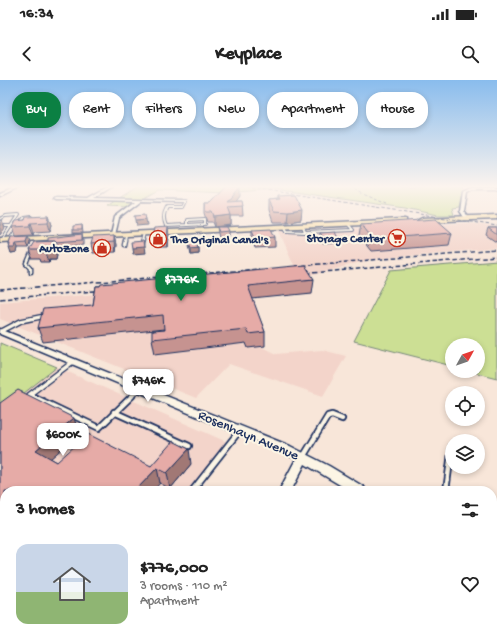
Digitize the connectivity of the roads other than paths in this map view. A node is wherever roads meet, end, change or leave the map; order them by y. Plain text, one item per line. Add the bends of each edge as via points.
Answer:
1 (122, 212) edge
2 (164, 212) edge
3 (463, 212) edge
4 (38, 217) edge
5 (497, 217) edge
6 (467, 218) junction
7 (0, 219) edge
8 (20, 223) junction
9 (28, 223) edge
10 (187, 225) junction
11 (0, 226) edge
12 (11, 226) junction
13 (206, 227) junction
14 (181, 228) junction
15 (166, 229) junction
16 (144, 233) junction
17 (126, 234) junction
18 (113, 235) junction
19 (4, 240) edge
20 (142, 244) edge
21 (124, 245) dead end
22 (35, 248) edge
23 (30, 272) dead end
24 (49, 315) edge
25 (1, 331) edge
26 (74, 361) junction
27 (140, 388) junction
28 (29, 395) junction
29 (23, 399) edge
30 (114, 412) junction
31 (342, 419) dead end
32 (240, 429) junction
33 (189, 446) dead end
34 (303, 457) junction
35 (448, 474) edge
36 (196, 486) edge
37 (288, 486) edge
38 (352, 486) edge
39 (447, 486) edge

1 - 18 street
2 - 15 lane
3 - 6 street
4 - 8 lane via 24,218
5 - 6 main road
6 - 13 main road via 348,224 304,229
7 - 12 lane via 18,215
8 - 9 lane
8 - 19 lane
10 - 13 lane
10 - 13 lane via 187,220 205,219
10 - 14 lane
11 - 12 lane
12 - 19 lane
13 - 14 main road
14 - 15 main road
15 - 16 main road
16 - 17 main road
16 - 20 lane
17 - 18 main road
17 - 21 lane
18 - 19 main road
22 - 23 lane via 27,262 31,268
24 - 25 lane via 21,321
25 - 26 street, Rosenhayn Avenue
26 - 27 street, Rosenhayn Avenue
26 - 28 lane
27 - 30 lane
27 - 32 street, Rosenhayn Avenue
28 - 29 lane
28 - 30 lane via 98,428
30 - 33 lane
31 - 34 lane via 328,416
32 - 34 street, Rosenhayn Avenue
32 - 36 lane
34 - 37 street
34 - 38 street, Rosenhayn Avenue
35 - 39 lane

